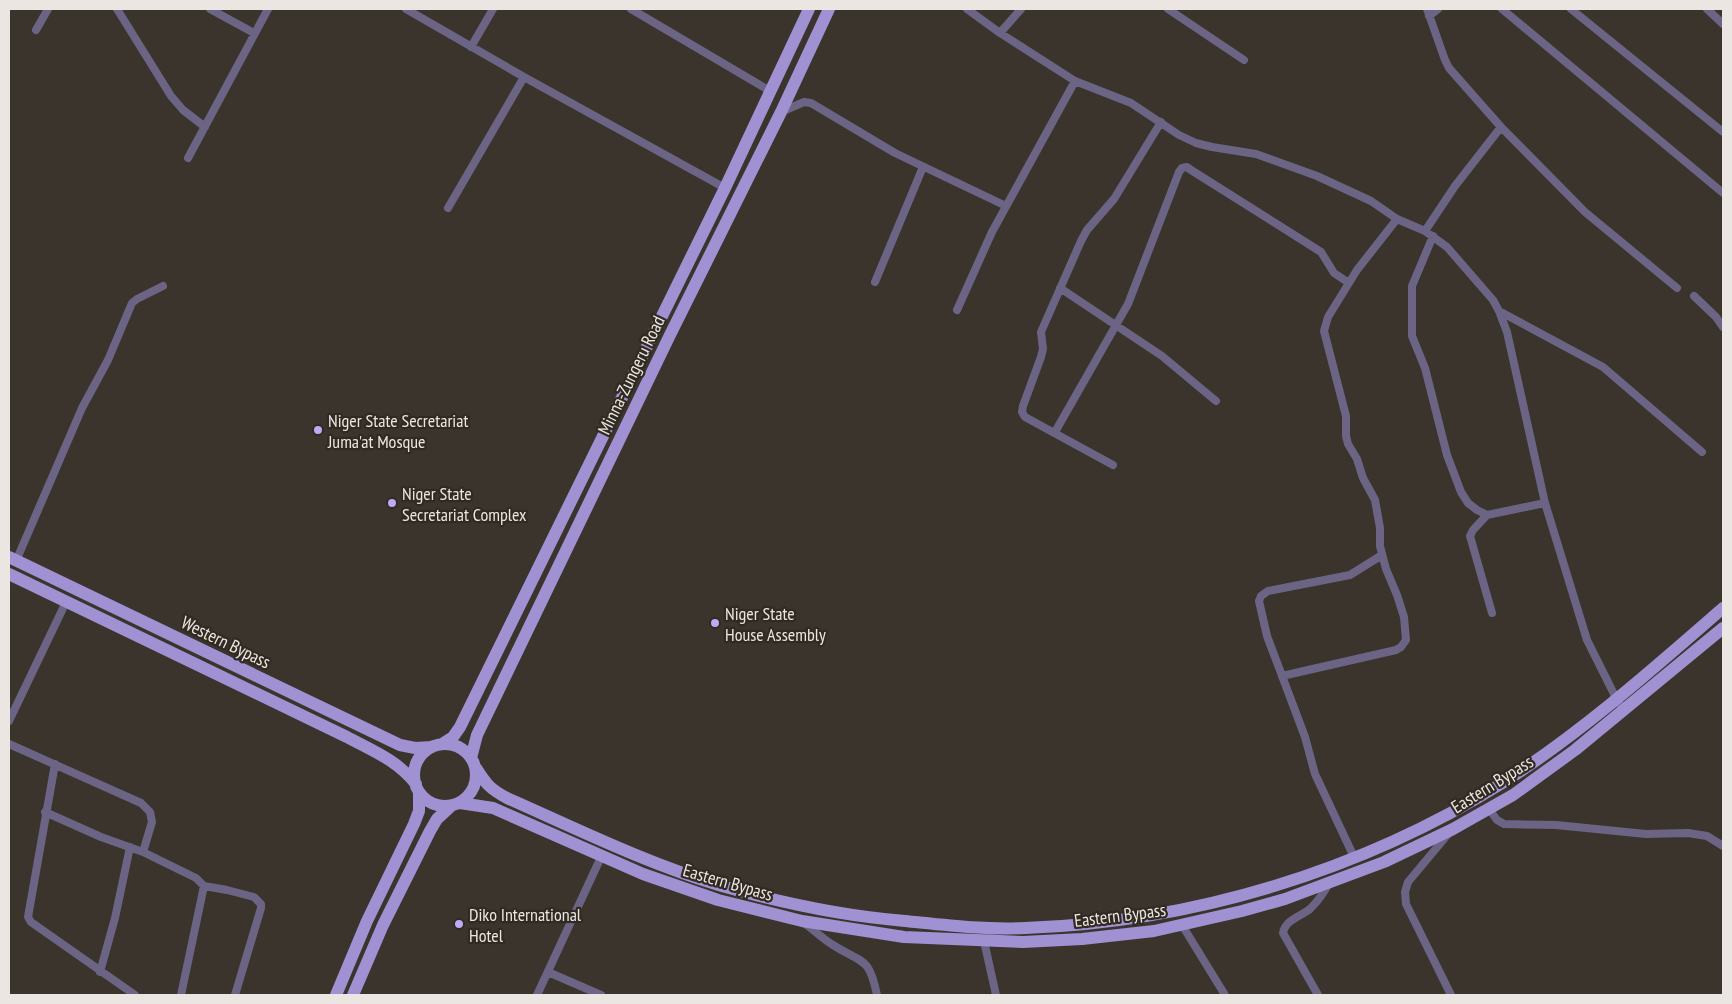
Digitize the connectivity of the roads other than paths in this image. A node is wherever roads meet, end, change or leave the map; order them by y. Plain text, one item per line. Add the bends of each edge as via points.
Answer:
1 (48, 9) edge
2 (117, 9) edge
3 (210, 9) edge
4 (268, 9) edge
5 (406, 9) edge
6 (493, 9) edge
7 (631, 9) edge
8 (809, 9) edge
9 (829, 9) edge
10 (967, 9) edge
11 (1021, 9) edge
12 (1168, 9) edge
13 (1438, 9) edge
14 (1502, 9) edge
15 (1572, 9) edge
16 (1707, 9) edge
17 (1428, 13) edge
18 (1723, 24) edge
19 (36, 30) dead end
20 (1000, 33) junction
21 (254, 34) junction
22 (471, 47) junction
23 (1244, 60) dead end
24 (524, 77) junction
25 (1075, 81) junction
26 (770, 91) junction
27 (781, 112) junction
28 (1161, 122) junction
29 (205, 127) junction
30 (1501, 127) junction
31 (1723, 132) edge
32 (188, 158) dead end
33 (923, 167) junction
34 (725, 188) junction
35 (1723, 193) edge
36 (1006, 206) junction
37 (448, 208) dead end
38 (1397, 219) junction
39 (1425, 231) junction
40 (1433, 236) junction
41 (875, 282) dead end
42 (1349, 283) junction
43 (163, 286) dead end
44 (1060, 288) junction
45 (1677, 288) dead end
46 (1694, 296) dead end
47 (957, 310) dead end
48 (1499, 310) junction
49 (1116, 326) junction
50 (1723, 327) edge
51 (654, 330) junction
52 (669, 337) junction
53 (1216, 402) dead end
54 (1055, 432) junction
55 (1702, 452) dead end
56 (1113, 465) dead end
57 (1545, 503) junction
58 (1487, 515) junction
59 (1382, 555) junction
60 (12, 559) edge
61 (9, 574) edge
62 (66, 602) junction
63 (1723, 608) edge
64 (1492, 613) dead end
65 (1723, 628) edge
66 (1282, 676) junction
67 (1616, 698) junction
68 (1624, 711) junction
69 (9, 721) edge
70 (9, 744) edge
71 (437, 746) junction
72 (474, 763) junction
73 (54, 764) junction
74 (417, 788) junction
75 (456, 804) junction
76 (1488, 809) junction
77 (45, 812) junction
78 (1453, 829) junction
79 (1723, 846) edge
80 (130, 848) junction
81 (143, 852) junction
82 (601, 857) junction
83 (1354, 857) junction
84 (1329, 883) junction
85 (204, 886) junction
86 (802, 921) junction
87 (1182, 924) junction
88 (984, 941) junction
89 (100, 972) junction
90 (548, 972) junction
91 (135, 995) edge
92 (181, 995) edge
93 (234, 995) edge
94 (336, 995) edge
95 (353, 995) edge
96 (537, 995) edge
97 (600, 995) edge
98 (877, 995) edge
99 (996, 995) edge
100 (1225, 995) edge
101 (1318, 995) edge
102 (1451, 995) edge

1 - 19 street
2 - 29 street via 171,96
3 - 21 street
4 - 21 street
5 - 22 street
6 - 22 street
7 - 26 street
8 - 26 main road, Minna-Zungeru Road
9 - 27 main road, Minna-Zungeru Road
10 - 20 street
11 - 20 street
12 - 23 street
13 - 17 street
14 - 35 street
15 - 31 street
16 - 18 street
17 - 30 street via 1449,68
20 - 25 street
21 - 29 street
22 - 24 street
24 - 34 street
24 - 37 street
25 - 28 street via 1131,103
25 - 36 street
26 - 34 main road, Minna-Zungeru Road
27 - 33 street via 804,102 811,103
27 - 52 main road, Minna-Zungeru Road
28 - 38 street via 1196,143 1256,154 1317,176 1371,201
28 - 44 street via 1114,199 1087,230
29 - 32 street
30 - 39 street
30 - 45 street via 1585,212
33 - 36 street
33 - 41 street
34 - 51 main road, Minna-Zungeru Road
36 - 47 street
38 - 39 street
38 - 42 street
39 - 40 street
40 - 48 street via 1472,274
40 - 58 street via 1412,286 1412,336 1425,368 1447,455 1461,492 1468,503
42 - 49 street via 1334,273 1321,252 1187,167 1179,172 1128,304
42 - 59 street via 1328,317 1324,331 1346,416 1348,444 1377,507
43 - 60 street via 132,303
44 - 49 street
44 - 54 street via 1041,332 1041,357 1022,406 1025,417
46 - 50 street
48 - 55 street via 1603,367
48 - 57 street
49 - 53 street via 1162,356
49 - 54 street
51 - 52 main road
51 - 71 main road, Minna-Zungeru Road via 460,728 453,737
52 - 72 main road, Minna-Zungeru Road via 477,735
54 - 56 street
57 - 58 street
57 - 67 street via 1587,640
58 - 64 street via 1470,536
59 - 66 street via 1350,575 1268,591 1261,596 1259,601 1266,636
59 - 66 street via 1404,617 1404,643 1396,650
60 - 71 main road, Western Bypass via 400,745 415,748
61 - 62 main road, Western Bypass
62 - 69 street
62 - 74 main road, Western Bypass via 396,763
63 - 67 main road, Eastern Bypass
65 - 68 main road, Eastern Bypass
66 - 83 street via 1305,736 1315,774
67 - 68 street
67 - 83 main road, Eastern Bypass via 1504,781 1445,815
68 - 76 main road, Eastern Bypass via 1575,750
70 - 73 street
71 - 72 main road via 453,745 464,750
71 - 74 main road via 417,762 414,773
72 - 75 main road via 474,788 468,797
72 - 83 main road, Eastern Bypass via 491,789 648,861 722,886 805,906 938,926 1022,928 1154,916 1279,885
73 - 77 street
73 - 81 street via 147,808 152,822
74 - 75 main road via 434,804
74 - 94 main road via 419,811 414,824 367,920
75 - 82 main road, Eastern Bypass via 493,808
75 - 95 main road via 437,819 430,831 383,925
76 - 78 main road, Eastern Bypass
76 - 79 street via 1504,824 1556,824 1646,834 1688,833 1707,836
77 - 80 street
77 - 89 street via 28,917
78 - 84 main road, Eastern Bypass via 1384,862
78 - 102 street via 1408,882 1405,892 1406,904
80 - 81 street
80 - 89 street
81 - 85 street via 196,878
82 - 86 main road, Eastern Bypass via 718,900
82 - 90 street
84 - 87 main road, Eastern Bypass via 1242,911
84 - 101 street via 1320,898 1287,924 1283,932
85 - 92 street
85 - 93 street via 254,897 261,904
86 - 88 main road, Eastern Bypass via 904,937
86 - 98 street via 868,966
87 - 88 main road, Eastern Bypass via 1082,939
87 - 100 street
88 - 99 street
89 - 91 street
90 - 96 street
90 - 97 street

